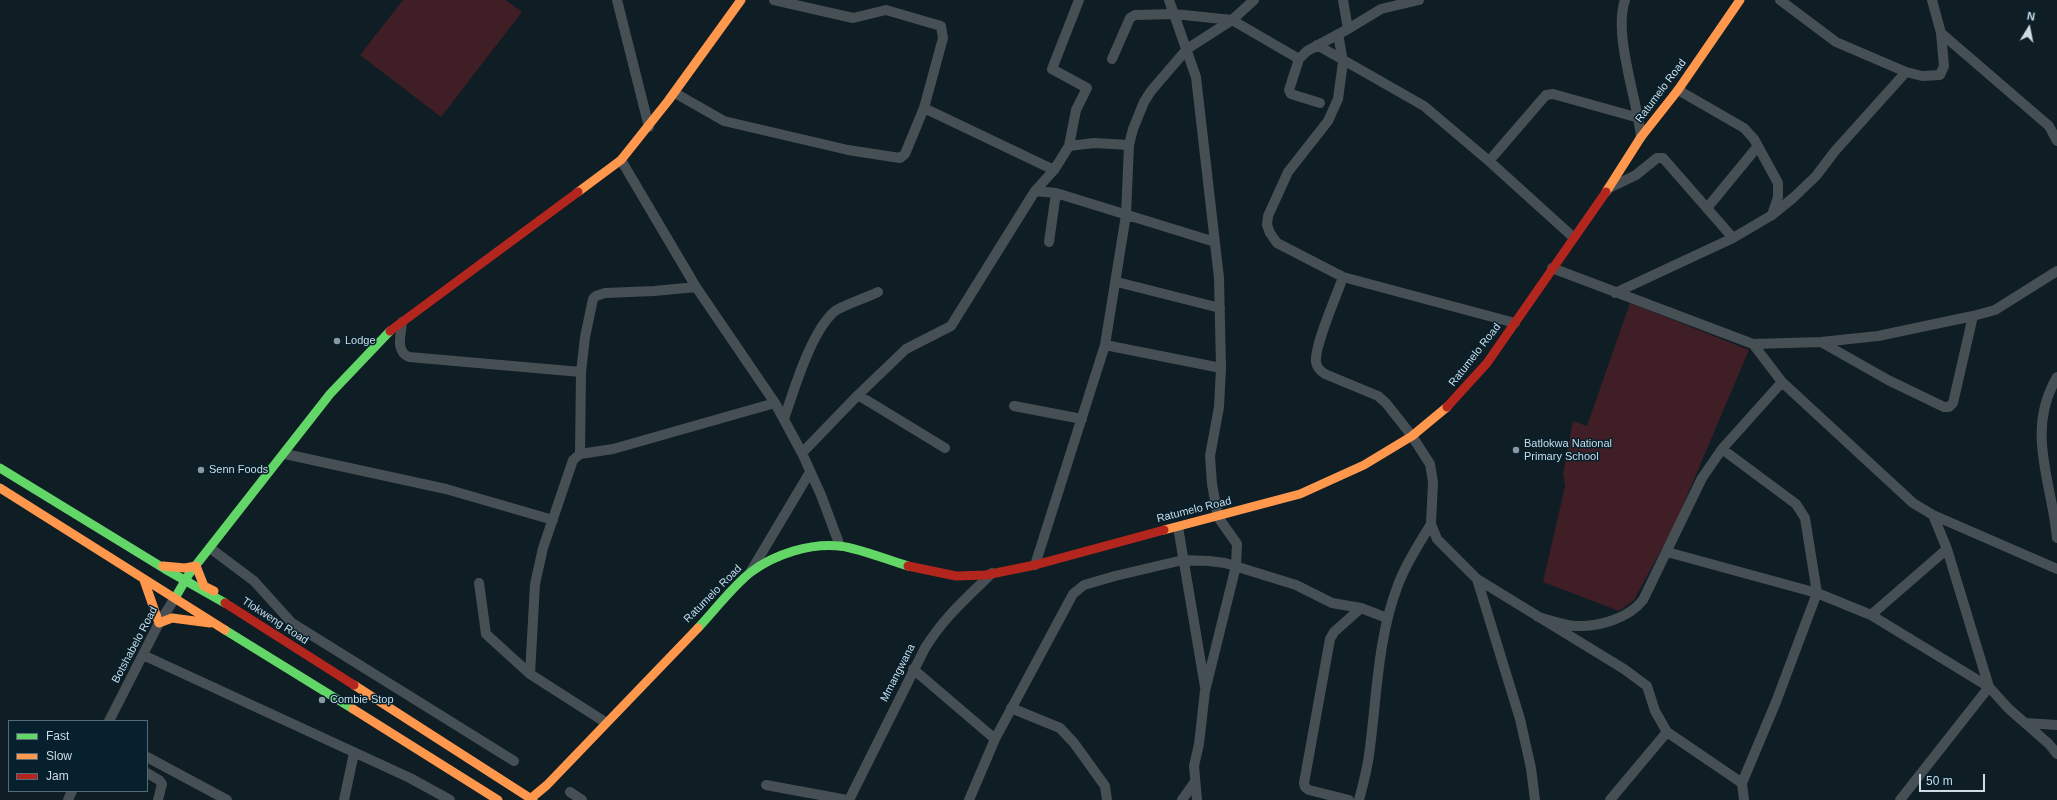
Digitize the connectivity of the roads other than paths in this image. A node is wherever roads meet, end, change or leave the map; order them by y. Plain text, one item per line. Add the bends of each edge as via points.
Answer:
1 (617, 0) edge
2 (741, 0) edge
3 (774, 0) edge
4 (1079, 0) edge
5 (1169, 0) edge
6 (1254, 0) edge
7 (1343, 0) edge
8 (1388, 0) edge
9 (1419, 0) edge
10 (1625, 0) edge
11 (1740, 0) edge
12 (1780, 0) edge
13 (1932, 0) edge
14 (1381, 8) junction
15 (1174, 14) junction
16 (1232, 20) junction
17 (1348, 29) junction
18 (1941, 33) junction
19 (1338, 34) junction
20 (1317, 45) junction
21 (1187, 49) junction
22 (1112, 59) dead end
23 (1298, 59) junction
24 (1343, 62) junction
25 (1906, 72) junction
26 (1678, 90) junction
27 (675, 93) junction
28 (1320, 103) dead end
29 (924, 108) junction
30 (1639, 118) junction
31 (649, 127) junction
32 (2053, 127) edge
33 (1641, 137) junction
34 (2057, 142) edge
35 (1129, 145) junction
36 (1069, 146) junction
37 (1758, 146) junction
38 (621, 160) junction
39 (1489, 161) junction
40 (1054, 170) junction
41 (1609, 188) junction
42 (1035, 191) junction
43 (1056, 193) junction
44 (1707, 208) junction
45 (1126, 215) junction
46 (1772, 215) junction
47 (1573, 237) junction
48 (1733, 238) junction
49 (1049, 242) dead end
50 (1215, 242) junction
51 (1552, 268) junction
52 (2057, 271) edge
53 (1343, 277) junction
54 (1117, 282) junction
55 (696, 287) junction
56 (878, 292) dead end
57 (1615, 293) junction
58 (1220, 308) junction
59 (1973, 316) junction
60 (402, 322) junction
61 (1515, 323) junction
62 (1822, 342) junction
63 (1753, 344) junction
64 (1105, 345) junction
65 (1221, 368) junction
66 (581, 372) junction
67 (2057, 377) edge
68 (1782, 382) junction
69 (858, 395) junction
70 (775, 403) junction
71 (1014, 406) dead end
72 (784, 419) junction
73 (1082, 419) junction
74 (1412, 436) junction
75 (945, 448) dead end
76 (1722, 449) junction
77 (802, 453) junction
78 (285, 454) junction
79 (580, 454) junction
80 (0, 468) edge
81 (810, 472) junction
82 (0, 488) edge
83 (1934, 515) junction
84 (1218, 517) junction
85 (553, 520) junction
86 (1431, 524) junction
87 (1178, 527) junction
88 (2057, 538) edge
89 (840, 546) junction
90 (210, 548) junction
91 (1947, 549) junction
92 (1667, 552) junction
93 (149, 559) junction
94 (1183, 560) junction
95 (1035, 565) junction
96 (196, 566) junction
97 (1236, 566) junction
98 (2057, 569) edge
99 (750, 573) junction
100 (992, 573) junction
101 (1477, 579) junction
102 (144, 580) junction
103 (184, 580) junction
104 (479, 583) dead end
105 (1817, 593) junction
106 (175, 598) junction
107 (222, 601) junction
108 (1360, 608) junction
109 (1871, 615) junction
110 (1538, 617) junction
111 (1387, 618) junction
112 (215, 622) junction
113 (159, 623) junction
114 (143, 655) junction
115 (913, 669) junction
116 (530, 674) junction
117 (1989, 687) junction
118 (1205, 691) junction
119 (1011, 708) junction
120 (110, 720) edge
121 (604, 722) junction
122 (2026, 723) junction
123 (2057, 725) edge
124 (1667, 732) junction
125 (994, 739) junction
126 (354, 753) junction
127 (2057, 754) edge
128 (148, 758) edge
129 (514, 761) dead end
130 (148, 774) edge
131 (1194, 783) junction
132 (1742, 783) junction
133 (766, 785) dead end
134 (570, 792) dead end
135 (1105, 797) edge
136 (531, 799) edge
137 (158, 800) edge
138 (227, 800) edge
139 (344, 800) edge
140 (450, 800) edge
141 (498, 800) edge
142 (582, 800) edge
143 (848, 800) edge
144 (969, 800) edge
145 (1182, 800) edge
146 (1197, 800) edge
147 (1349, 800) edge
148 (1359, 800) edge
149 (1535, 800) edge
150 (1610, 800) edge
151 (1744, 800) edge
152 (1900, 800) edge

1 - 31 street
2 - 27 street, Botshabelo Road
3 - 29 street via 848,17 886,10 938,24 942,29 943,38
4 - 36 street via 1052,69 1088,88 1076,110
5 - 15 street
6 - 16 street
7 - 17 street
8 - 14 street
9 - 14 street
10 - 30 street via 1622,37
11 - 26 street, Ratumelo Road
12 - 25 street via 1836,42
13 - 18 street
14 - 17 street
15 - 16 street
15 - 21 street
15 - 22 street via 1140,14 1130,18
16 - 21 street
16 - 23 street
17 - 19 street
18 - 25 street via 1944,66 1940,75 1922,76
18 - 32 street
19 - 20 street
19 - 24 street
20 - 23 street
20 - 24 street
21 - 35 street via 1144,102
21 - 50 street via 1196,77
23 - 28 street via 1289,90 1291,94
24 - 39 street via 1424,106
24 - 53 street via 1338,99 1328,121 1288,172 1268,216 1267,225 1277,243
25 - 46 street via 1816,176
26 - 33 street, Ratumelo Road
26 - 37 street via 1744,128
27 - 29 street via 724,121 848,150 900,158 906,153
27 - 31 street, Botshabelo Road
29 - 40 street
30 - 33 street
30 - 39 street via 1553,94 1546,95
31 - 38 street, Botshabelo Road
32 - 34 street
33 - 41 street, Ratumelo Road
35 - 36 street via 1094,143
35 - 45 street
36 - 40 street
37 - 44 street
37 - 46 street via 1778,183 1778,197
38 - 55 street
38 - 60 street, Botshabelo Road
39 - 47 street
40 - 42 street
41 - 44 street via 1627,180 1660,157
41 - 47 street, Ratumelo Road
42 - 43 street
42 - 69 street via 951,326 906,349
43 - 45 street
43 - 49 street
44 - 48 street
45 - 50 street
45 - 54 street
46 - 48 street
47 - 51 street, Ratumelo Road
48 - 57 street
50 - 58 street
51 - 57 street
51 - 61 street, Ratumelo Road
52 - 59 street via 1995,310
53 - 61 street
53 - 74 street via 1322,334 1316,364 1325,374 1378,396
54 - 58 street
54 - 64 street
55 - 66 street via 605,293 596,296 593,299 585,337
55 - 70 street
56 - 72 street via 836,311 824,325 807,353
57 - 63 street
58 - 65 street
59 - 62 street via 1878,336
59 - 62 street via 1953,403 1949,407 1944,407 1888,380
60 - 66 street via 400,348 404,355 409,357
60 - 78 street, Botshabelo Road via 386,334 330,394
61 - 74 street, Ratumelo Road via 1487,363 1455,400
62 - 63 street
63 - 68 street
64 - 65 street
64 - 73 street
65 - 84 street via 1219,407 1210,456
66 - 79 street
67 - 88 street via 2043,415 2040,440 2055,514
68 - 76 street
68 - 83 street via 1913,503
69 - 75 street
69 - 77 street
70 - 72 street
70 - 79 street via 613,449
71 - 73 street
72 - 77 street
73 - 95 street
74 - 84 street, Ratumelo Road via 1364,465 1300,494
74 - 86 street via 1430,464 1433,482
76 - 92 street via 1702,478
76 - 105 street via 1802,511 1806,518
77 - 81 street
78 - 85 street via 446,489
78 - 90 street, Botshabelo Road
79 - 85 street via 573,460
80 - 93 street, Tlokweng Road
81 - 89 street
81 - 99 street
82 - 102 street
83 - 91 street
83 - 98 street
84 - 87 street, Ratumelo Road
84 - 97 street via 1236,542
85 - 116 street via 543,548 536,584
86 - 101 street via 1437,539
86 - 111 street via 1412,553
87 - 94 street
87 - 95 street, Ratumelo Road
89 - 99 street, Ratumelo Road via 797,550 775,558
89 - 100 street, Ratumelo Road via 944,574 958,576
90 - 96 street, Botshabelo Road
90 - 129 street via 254,581 292,624
91 - 109 street
91 - 117 street
92 - 105 street
92 - 110 street via 1643,600 1638,607 1620,618 1576,626
93 - 96 street via 166,567
93 - 103 street, Tlokweng Road
94 - 97 street
94 - 118 street
94 - 119 street via 1115,576 1078,589
95 - 100 street, Ratumelo Road
96 - 103 street, Botshabelo Road
96 - 107 street via 204,586 216,592
97 - 108 street via 1307,589 1332,603
97 - 118 street
99 - 121 street, Ratumelo Road
100 - 115 street, Mmangwana via 939,625
101 - 110 street
101 - 149 street via 1520,719
102 - 106 street
102 - 113 street via 144,589 156,608
103 - 106 street, Botshabelo Road
103 - 107 street, Tlokweng Road
104 - 116 street via 486,634
105 - 109 street
105 - 132 street
106 - 112 street
106 - 113 street, Botshabelo Road
107 - 136 street, Tlokweng Road
108 - 111 street
108 - 147 street via 1330,638 1304,783 1309,790
109 - 117 street
110 - 124 street via 1643,682 1649,689 1653,707
111 - 148 street via 1369,757
112 - 113 street via 204,624 172,617
112 - 141 street
113 - 114 street, Botshabelo Road
114 - 120 street, Botshabelo Road
114 - 126 street
115 - 125 street
115 - 143 street, Mmangwana
116 - 121 street
117 - 122 street
117 - 152 street
118 - 131 street via 1194,766
119 - 125 street
119 - 135 street via 1060,728 1101,780
121 - 136 street, Ratumelo Road
122 - 123 street
122 - 127 street via 2050,744
124 - 132 street
124 - 150 street
125 - 144 street
126 - 139 street
126 - 140 street via 410,778
128 - 138 street
130 - 137 street via 162,784
131 - 145 street
131 - 146 street
132 - 151 street
133 - 143 street
134 - 142 street

